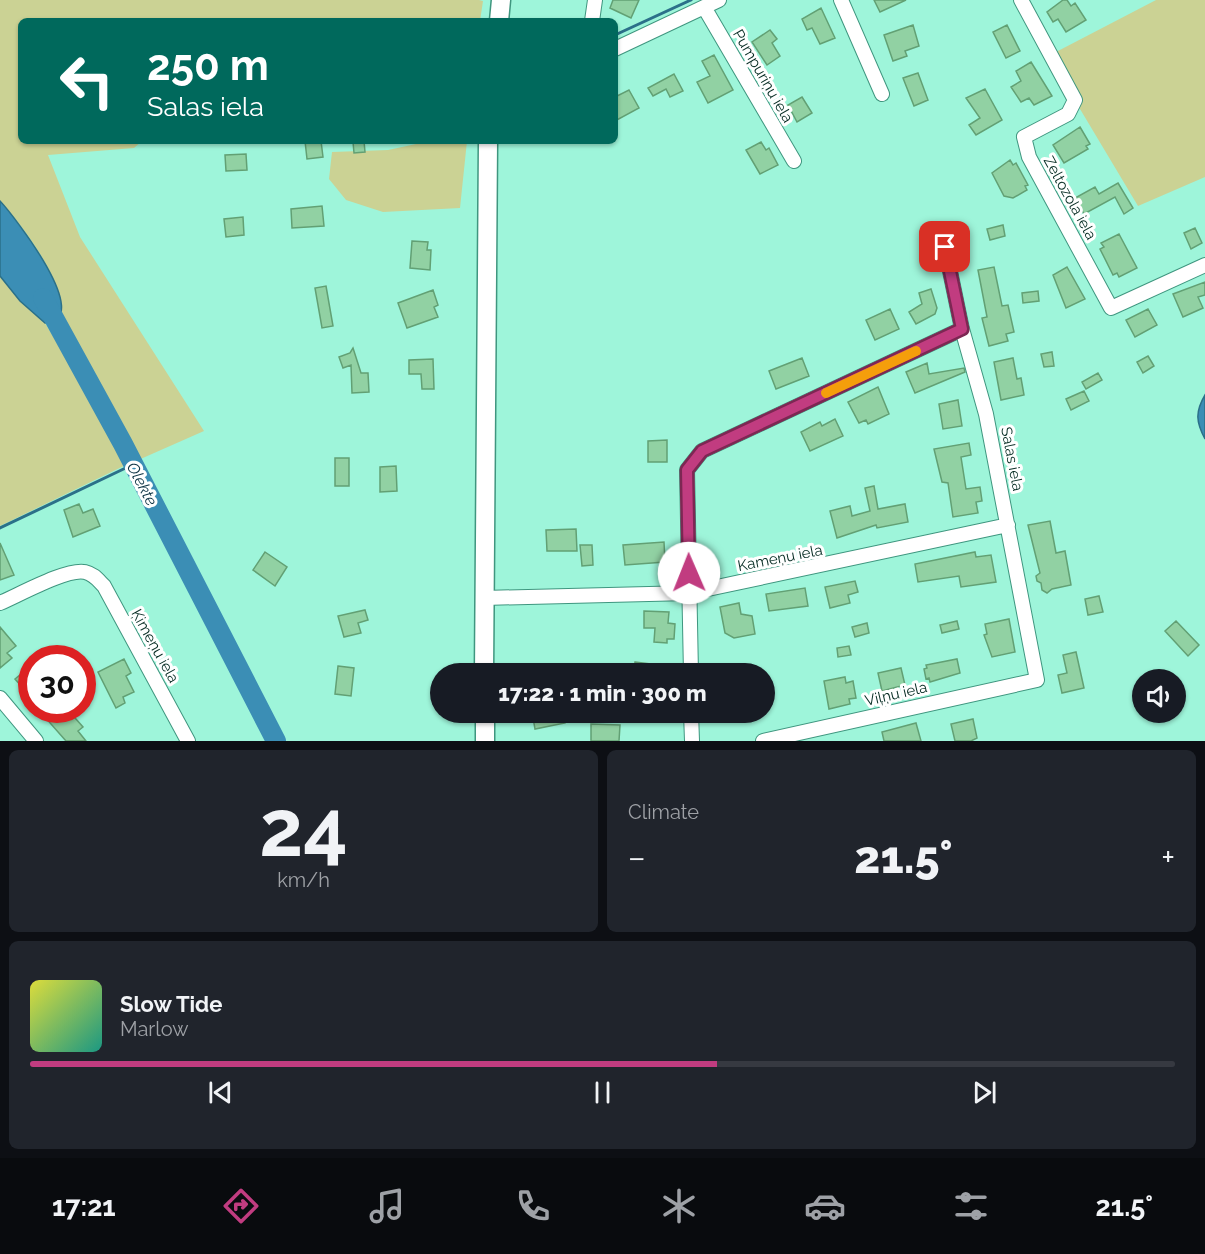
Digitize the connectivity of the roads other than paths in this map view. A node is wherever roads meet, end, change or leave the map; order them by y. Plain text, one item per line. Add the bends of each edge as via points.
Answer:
1 (501, 0) edge
2 (595, 0) edge
3 (719, 0) edge
4 (841, 0) edge
5 (1021, 0) edge
6 (704, 7) junction
7 (499, 18) edge
8 (592, 18) edge
9 (618, 48) edge
10 (882, 94) dead end
11 (488, 144) edge
12 (794, 161) dead end
13 (945, 247) dead end
14 (1205, 265) edge
15 (962, 329) junction
16 (1008, 525) junction
17 (689, 593) junction
18 (484, 598) junction
19 (0, 603) edge
20 (484, 663) edge
21 (691, 663) edge
22 (1037, 680) joint
23 (0, 698) edge
24 (484, 723) edge
25 (691, 723) edge
26 (36, 741) edge
27 (188, 741) edge
28 (485, 741) edge
29 (692, 741) edge
30 (763, 741) edge

1 - 7 main road
2 - 8 street
3 - 6 street
4 - 10 street
5 - 14 street, Zeltozola iela via 1075,100 1068,114 1024,137 1029,158 1111,308
6 - 9 street
6 - 12 street, Pumpuriņu iela
11 - 18 main road
13 - 15 street, Salas iela
15 - 16 street, Salas iela via 986,414
15 - 17 street via 702,451 687,470
16 - 17 street, Kameņu iela
16 - 22 street, Salas iela
17 - 18 street, Kameņu iela
17 - 21 street
18 - 20 main road
19 - 27 street, Ķimeņu iela via 70,573 87,572 95,576
22 - 30 street, Viļņu iela
23 - 26 street
24 - 28 main road
25 - 29 street

